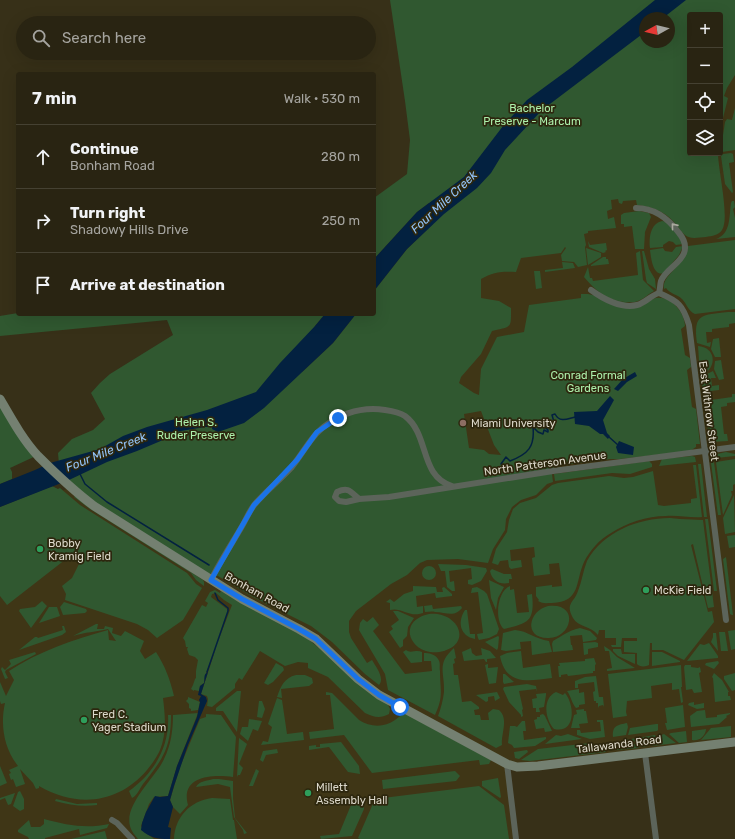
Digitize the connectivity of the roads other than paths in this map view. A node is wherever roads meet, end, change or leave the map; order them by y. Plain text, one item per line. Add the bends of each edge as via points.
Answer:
1 (636, 208) dead end
2 (591, 290) dead end
3 (659, 293) junction
4 (0, 399) edge
5 (735, 447) edge
6 (705, 452) junction
7 (453, 486) junction
8 (359, 499) dead end
9 (211, 580) junction
10 (726, 620) dead end
11 (735, 742) edge
12 (645, 753) junction
13 (507, 764) junction
14 (112, 820) dead end
15 (132, 839) edge
16 (516, 839) edge
17 (656, 839) edge

3 -> 1 street via 661,281 683,256 685,245 671,222 657,213
2 - 3 street via 605,299 624,305 642,303
3 - 6 street, East Withrow Street via 678,303 685,312
4 - 9 street, Bonham Road via 20,432 42,460 68,484 94,506
5 - 6 street, North Patterson Avenue
6 - 7 street, North Patterson Avenue
6 - 10 street, East Withrow Street
7 - 8 street, North Patterson Avenue via 389,497
7 - 9 street via 438,478 431,468 417,429 403,415 377,409 348,413 317,432 297,460 254,505
9 - 13 street, Bonham Road via 316,639 379,695
11 - 12 street, Tallawanda Road
12 - 13 street, Tallawanda Road via 538,766 517,767
12 - 17 street
13 - 16 street
14 - 15 street via 124,828

